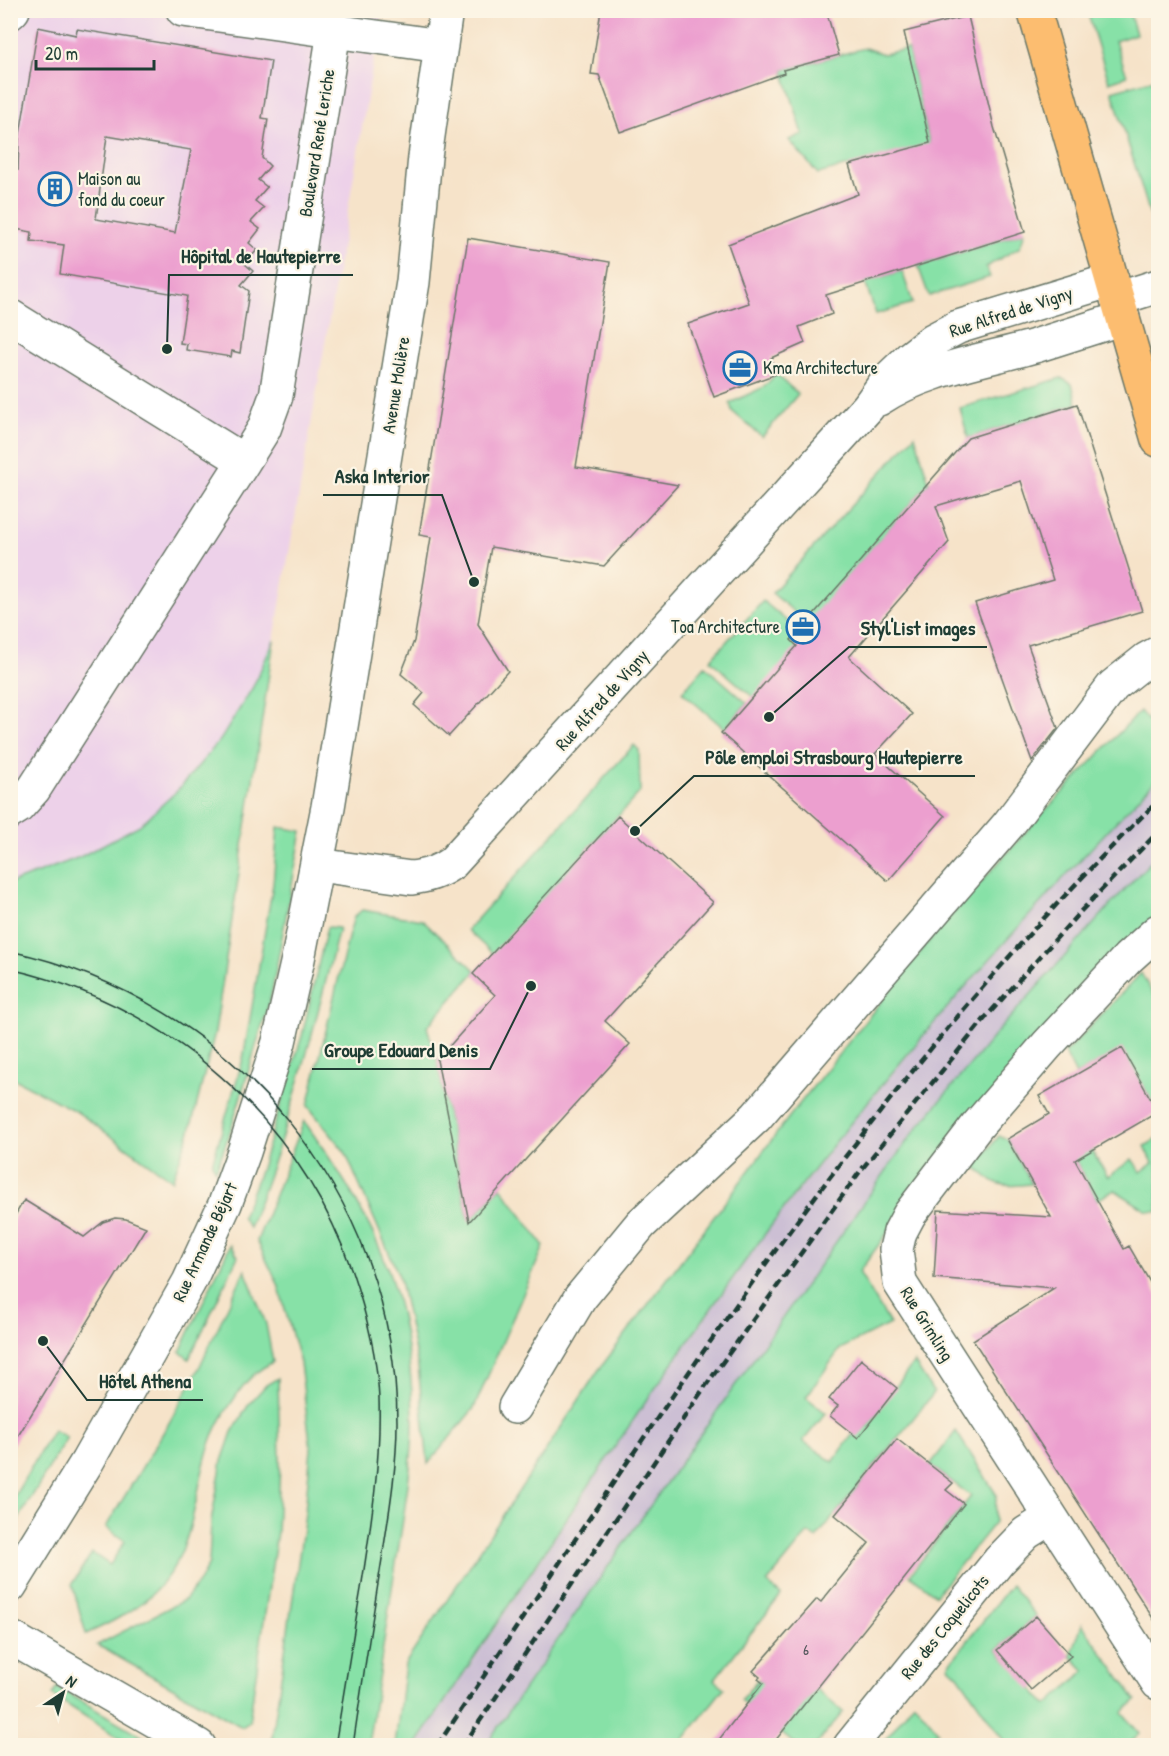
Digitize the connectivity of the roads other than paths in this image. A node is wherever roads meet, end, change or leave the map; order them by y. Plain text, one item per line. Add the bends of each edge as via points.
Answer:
1 (183, 10) edge
2 (446, 10) edge
3 (1034, 10) edge
4 (263, 16) edge
5 (334, 32) junction
6 (441, 46) junction
7 (1158, 286) edge
8 (1117, 299) junction
9 (10, 316) edge
10 (1158, 440) edge
11 (244, 461) junction
12 (1158, 653) edge
13 (10, 812) edge
14 (318, 865) junction
15 (1158, 931) edge
16 (515, 1407) dead end
17 (1050, 1518) junction
18 (10, 1586) edge
19 (10, 1636) edge
20 (1158, 1683) edge
21 (199, 1746) edge
22 (850, 1746) edge

1 - 4 street
2 - 6 street, Avenue Molière
3 - 8 main road
4 - 5 street
5 - 6 street
5 - 11 street, Boulevard René Leriche via 276,396 264,429
6 - 14 street, Avenue Molière via 413,282
7 - 8 street, Rue Alfred de Vigny
8 - 10 main road
8 - 14 street, Rue Alfred de Vigny via 958,327 911,357 440,872 411,878
9 - 11 street
11 - 13 street, Boulevard René Leriche via 34,789
12 - 16 street via 1113,686 1008,825 756,1117 641,1224 580,1298
14 - 18 street, Rue Armande Béjart via 279,1042 225,1204 189,1282 139,1372
15 - 17 street, Rue Grimling via 1047,1045 977,1126 909,1215 896,1249 900,1283
17 - 20 street, Rue Grimling
17 - 22 street, Rue des Coquelicots via 1026,1533 999,1561
19 - 21 street

